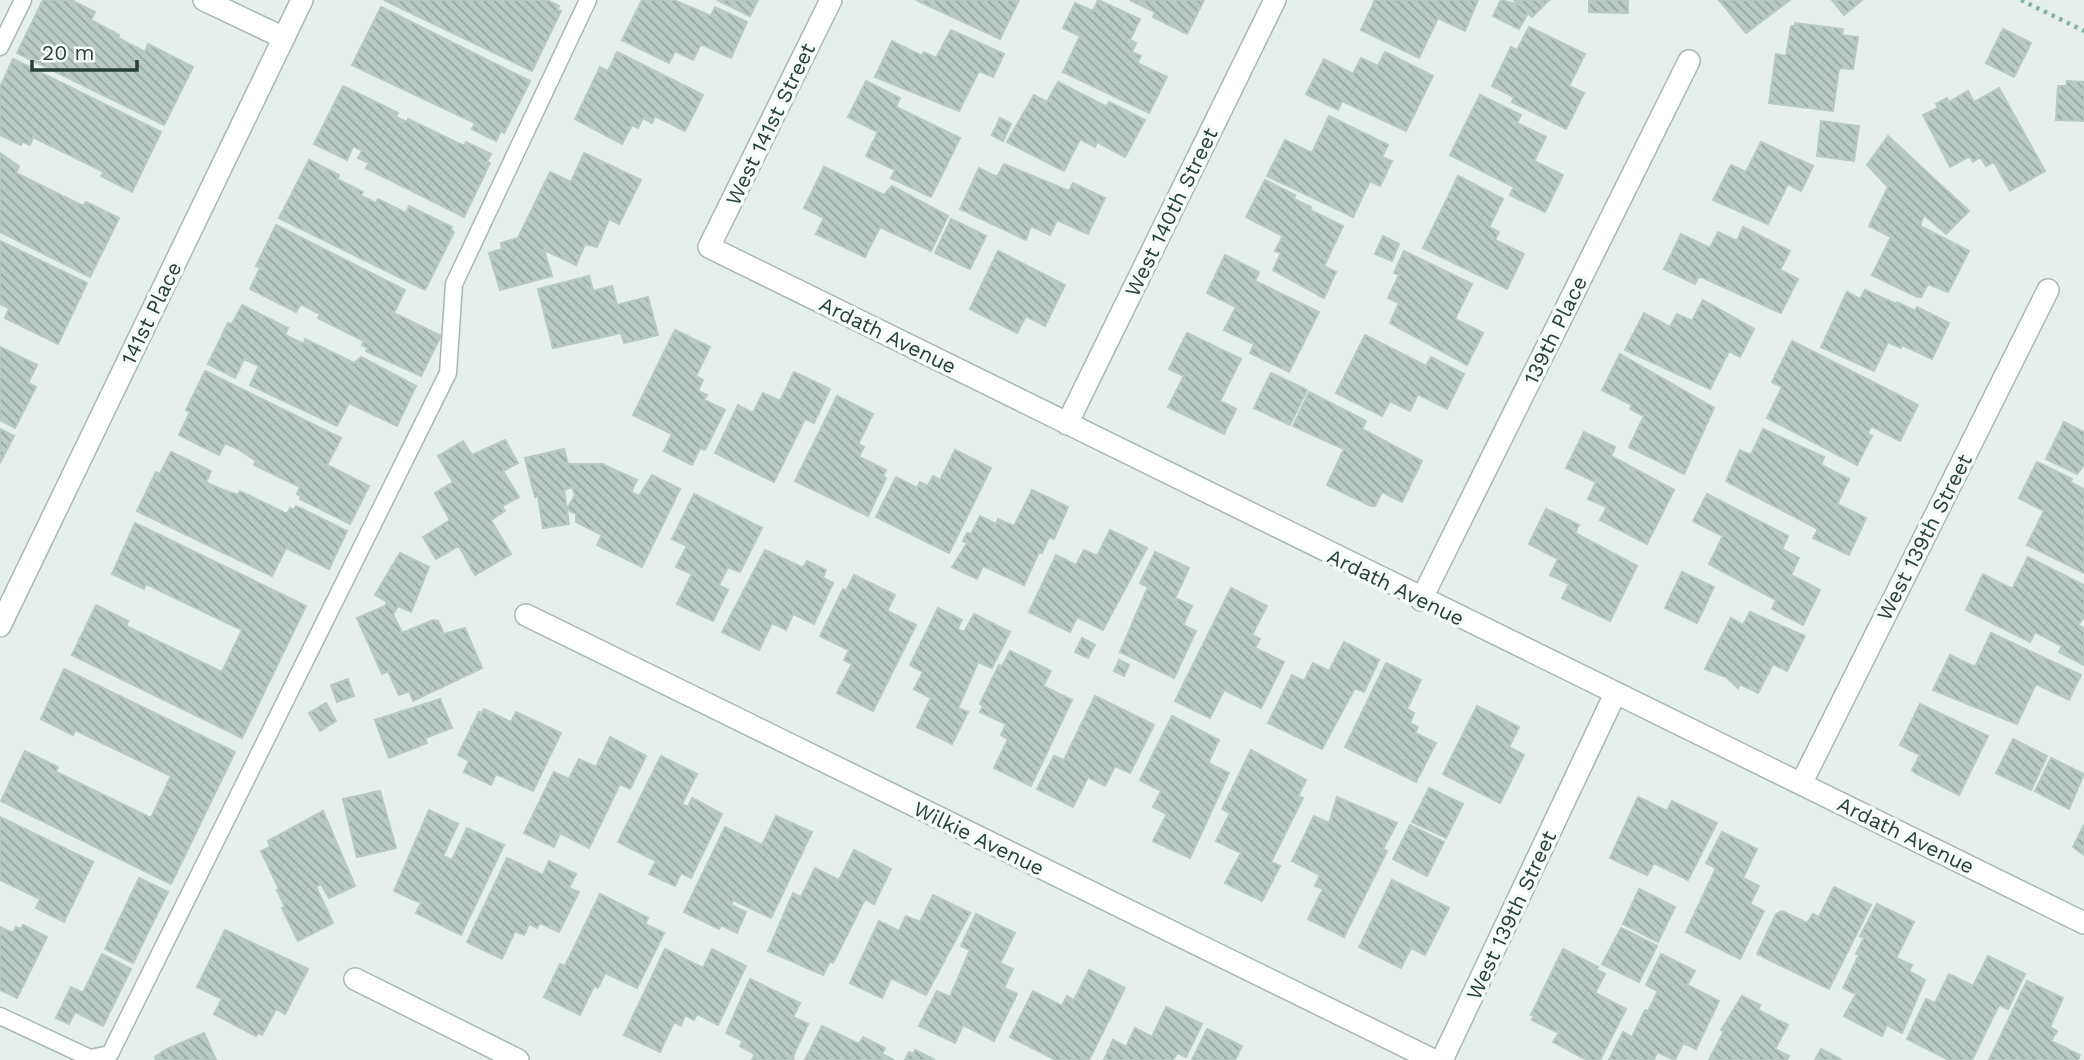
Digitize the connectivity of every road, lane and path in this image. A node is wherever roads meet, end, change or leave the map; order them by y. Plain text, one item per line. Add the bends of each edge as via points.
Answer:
1 (23, 0) edge
2 (204, 0) edge
3 (302, 0) edge
4 (588, 0) edge
5 (831, 0) edge
6 (1275, 0) edge
7 (2021, 0) edge
8 (2084, 31) edge
9 (284, 38) junction
10 (0, 47) edge
11 (1689, 61) dead end
12 (709, 247) joint
13 (2048, 290) dead end
14 (1066, 424) junction
15 (1421, 600) junction
16 (526, 615) dead end
17 (0, 626) edge
18 (1615, 694) junction
19 (1801, 783) junction
20 (2084, 923) edge
21 (355, 979) dead end
22 (0, 1016) edge
23 (518, 1060) edge
24 (1433, 1060) edge
25 (1442, 1060) edge

1 - 10 lane
2 - 9 street
3 - 9 street, 141st Place
4 - 22 lane via 454,284 448,373 110,1054 90,1058
5 - 12 street, West 141st Street
6 - 14 street, West 140th Street
7 - 8 path
9 - 17 street, 141st Place
11 - 15 street, 139th Place
12 - 14 street, Ardath Avenue
13 - 19 street, West 139th Street
14 - 15 street, Ardath Avenue
15 - 18 street, Ardath Avenue
16 - 24 street, Wilkie Avenue
18 - 19 street, Ardath Avenue
18 - 25 street, West 139th Street
19 - 20 street, Ardath Avenue
21 - 23 street

